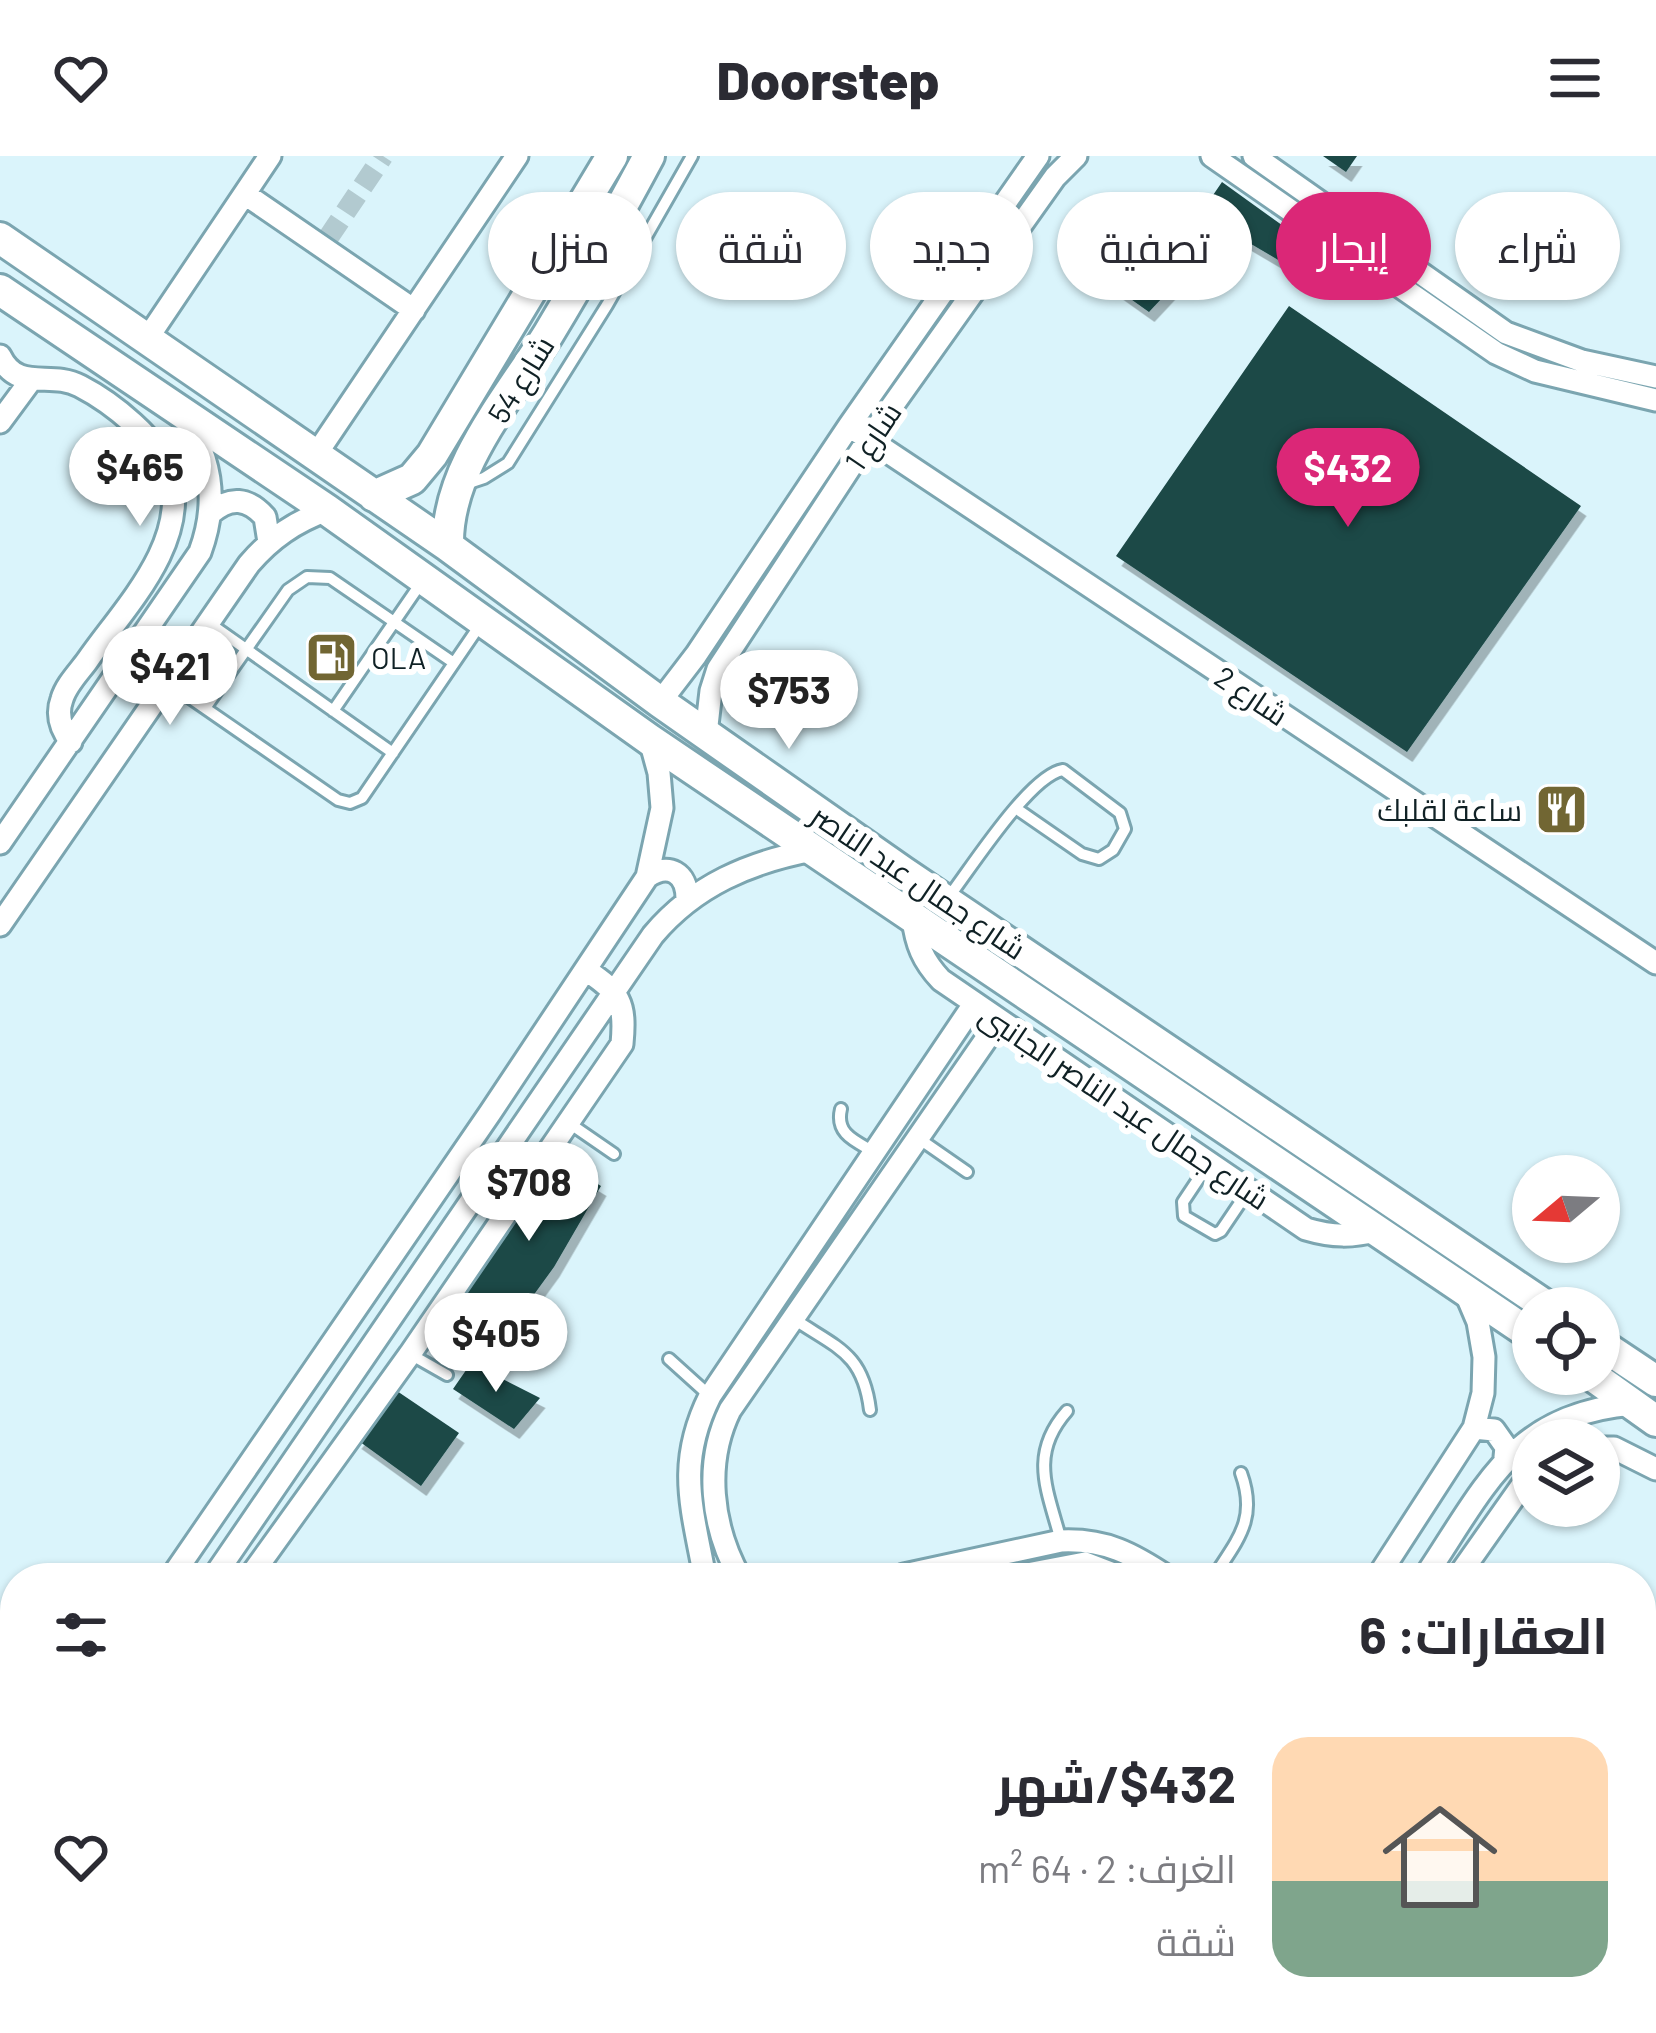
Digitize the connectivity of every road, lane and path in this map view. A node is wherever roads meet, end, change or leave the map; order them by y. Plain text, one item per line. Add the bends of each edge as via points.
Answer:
1 (270, 156) edge
2 (518, 156) edge
3 (612, 156) edge
4 (649, 156) edge
5 (692, 156) edge
6 (1038, 156) edge
7 (1076, 156) edge
8 (1212, 156) edge
9 (1254, 156) edge
10 (245, 194) junction
11 (0, 238) edge
12 (0, 290) edge
13 (414, 310) junction
14 (147, 340) junction
15 (2, 369) edge
16 (1656, 377) edge
17 (31, 380) junction
18 (1656, 400) edge
19 (183, 415) junction
20 (0, 422) edge
21 (849, 426) junction
22 (868, 440) junction
23 (316, 456) junction
24 (412, 479) junction
25 (374, 496) junction
26 (453, 498) junction
27 (327, 510) junction
28 (211, 513) junction
29 (269, 542) junction
30 (448, 546) junction
31 (423, 580) junction
32 (209, 622) junction
33 (394, 622) junction
34 (482, 622) junction
35 (246, 649) junction
36 (454, 663) junction
37 (167, 682) junction
38 (660, 702) junction
39 (205, 708) junction
40 (333, 711) junction
41 (706, 734) junction
42 (650, 740) junction
43 (70, 742) junction
44 (393, 753) junction
45 (1016, 809) junction
46 (0, 843) edge
47 (813, 850) junction
48 (647, 877) junction
49 (687, 899) junction
50 (946, 901) junction
51 (913, 918) junction
52 (0, 925) edge
53 (1656, 963) edge
54 (586, 970) junction
55 (615, 989) junction
56 (974, 1004) junction
57 (998, 1022) junction
58 (841, 1109) dead end
59 (490, 1113) junction
60 (569, 1123) junction
61 (519, 1132) junction
62 (918, 1138) junction
63 (874, 1152) junction
64 (614, 1154) dead end
65 (1209, 1163) junction
66 (967, 1172) dead end
67 (1249, 1190) junction
68 (830, 1216) junction
69 (1379, 1230) junction
70 (853, 1233) junction
71 (1518, 1287) edge
72 (1464, 1289) junction
73 (794, 1318) junction
74 (1512, 1322) edge
75 (410, 1354) junction
76 (1620, 1357) edge
77 (669, 1359) dead end
78 (447, 1376) dead end
79 (1656, 1381) edge
80 (1620, 1395) edge
81 (710, 1396) junction
82 (870, 1410) dead end
83 (1067, 1412) dead end
84 (1645, 1412) edge
85 (1474, 1428) junction
86 (1620, 1451) edge
87 (1505, 1457) junction
88 (1656, 1468) edge
89 (1241, 1473) dead end
90 (1512, 1500) edge
91 (1061, 1541) junction
92 (181, 1563) edge
93 (223, 1563) edge
94 (260, 1563) edge
95 (703, 1563) edge
96 (733, 1563) edge
97 (963, 1563) edge
98 (1142, 1563) edge
99 (1223, 1563) edge
100 (1387, 1563) edge
101 (1434, 1563) edge
102 (1468, 1563) edge

1 - 10 street
2 - 13 street
3 - 24 main road, شارع 54
4 - 26 main road, شارع 54
5 - 26 lane via 508,463
6 - 21 street, شارع 1
7 - 22 street, شارع 1
8 - 18 street via 1496,353
9 - 16 street via 1506,333
10 - 13 street
10 - 14 street
11 - 14 main road, شارع جمال عبد الناصر
12 - 19 main road, شارع جمال عبد الناصر
13 - 23 street
14 - 23 main road, شارع جمال عبد الناصر
15 - 17 street
17 - 20 street
17 - 43 street via 79,385 148,436 172,484 170,528 155,564 63,695 61,723
19 - 27 main road, شارع جمال عبد الناصر
19 - 28 street via 207,461
21 - 22 street, شارع 2
21 - 38 street, شارع 1
22 - 41 street, شارع 1 via 718,670
22 - 53 street, شارع 2
23 - 25 main road, شارع جمال عبد الناصر
24 - 25 main road, شارع 54
24 - 26 main road via 432,509
25 - 30 main road, شارع جمال عبد الناصر
26 - 30 main road, شارع 54
27 - 29 street
27 - 31 main road, شارع جمال عبد الناصر
28 - 29 street via 245,502 265,517
28 - 43 street via 194,564
29 - 32 street
30 - 38 main road, شارع جمال عبد الناصر
31 - 33 lane
31 - 34 main road, شارع جمال عبد الناصر
32 - 35 lane
32 - 37 street
33 - 35 lane via 331,578 307,577 288,590
33 - 36 lane
33 - 40 lane
34 - 36 lane
34 - 42 main road, شارع جمال عبد الناصر
35 - 39 lane
35 - 40 lane
36 - 44 lane
37 - 39 lane
37 - 52 street
38 - 41 main road, شارع جمال عبد الناصر
39 - 44 lane via 344,802 362,798
40 - 44 lane
41 - 50 main road, شارع جمال عبد الناصر
42 - 47 main road, شارع جمال عبد الناصر
42 - 48 street via 662,808
43 - 46 street
45 - 45 lane via 1038,782 1064,770 1120,813 1125,829 1099,859
45 - 50 lane
47 - 49 street via 746,868
47 - 51 main road, شارع جمال عبد الناصر
48 - 49 street via 670,869 687,886
48 - 54 street
49 - 55 street
50 - 71 main road, شارع جمال عبد الناصر
51 - 56 street, شارع جمال عبد الناصر الجانبى via 926,963
51 - 69 main road, شارع جمال عبد الناصر
54 - 55 street
54 - 59 street
55 - 60 street via 625,1016 622,1044
55 - 61 street
56 - 57 street, شارع جمال عبد الناصر الجانبى
56 - 63 street
57 - 62 street
57 - 65 street, شارع جمال عبد الناصر الجانبى
58 - 63 lane via 842,1132
59 - 61 street
59 - 92 street
60 - 64 lane
60 - 75 street
61 - 93 street
62 - 66 lane
62 - 70 street
63 - 68 street
65 - 67 street, شارع جمال عبد الناصر الجانبى
65 - 67 lane via 1183,1202 1184,1216 1215,1234
67 - 69 street, شارع جمال عبد الناصر الجانبى via 1318,1233
68 - 70 street
68 - 81 street
69 - 72 main road, شارع جمال عبد الناصر
70 - 73 street
72 - 74 main road, شارع جمال عبد الناصر
72 - 85 street via 1484,1357
73 - 82 lane via 851,1357 866,1381
73 - 96 street via 716,1437 715,1498
75 - 78 lane
75 - 94 street
76 - 79 main road
77 - 81 lane
80 - 84 main road
81 - 95 street via 688,1466
83 - 91 lane via 1043,1453
84 - 87 street via 1574,1414
85 - 87 street via 1494,1430
85 - 100 street
86 - 88 street
87 - 101 street
89 - 99 lane via 1249,1513
90 - 102 street
91 - 97 street
91 - 98 street via 1109,1544

